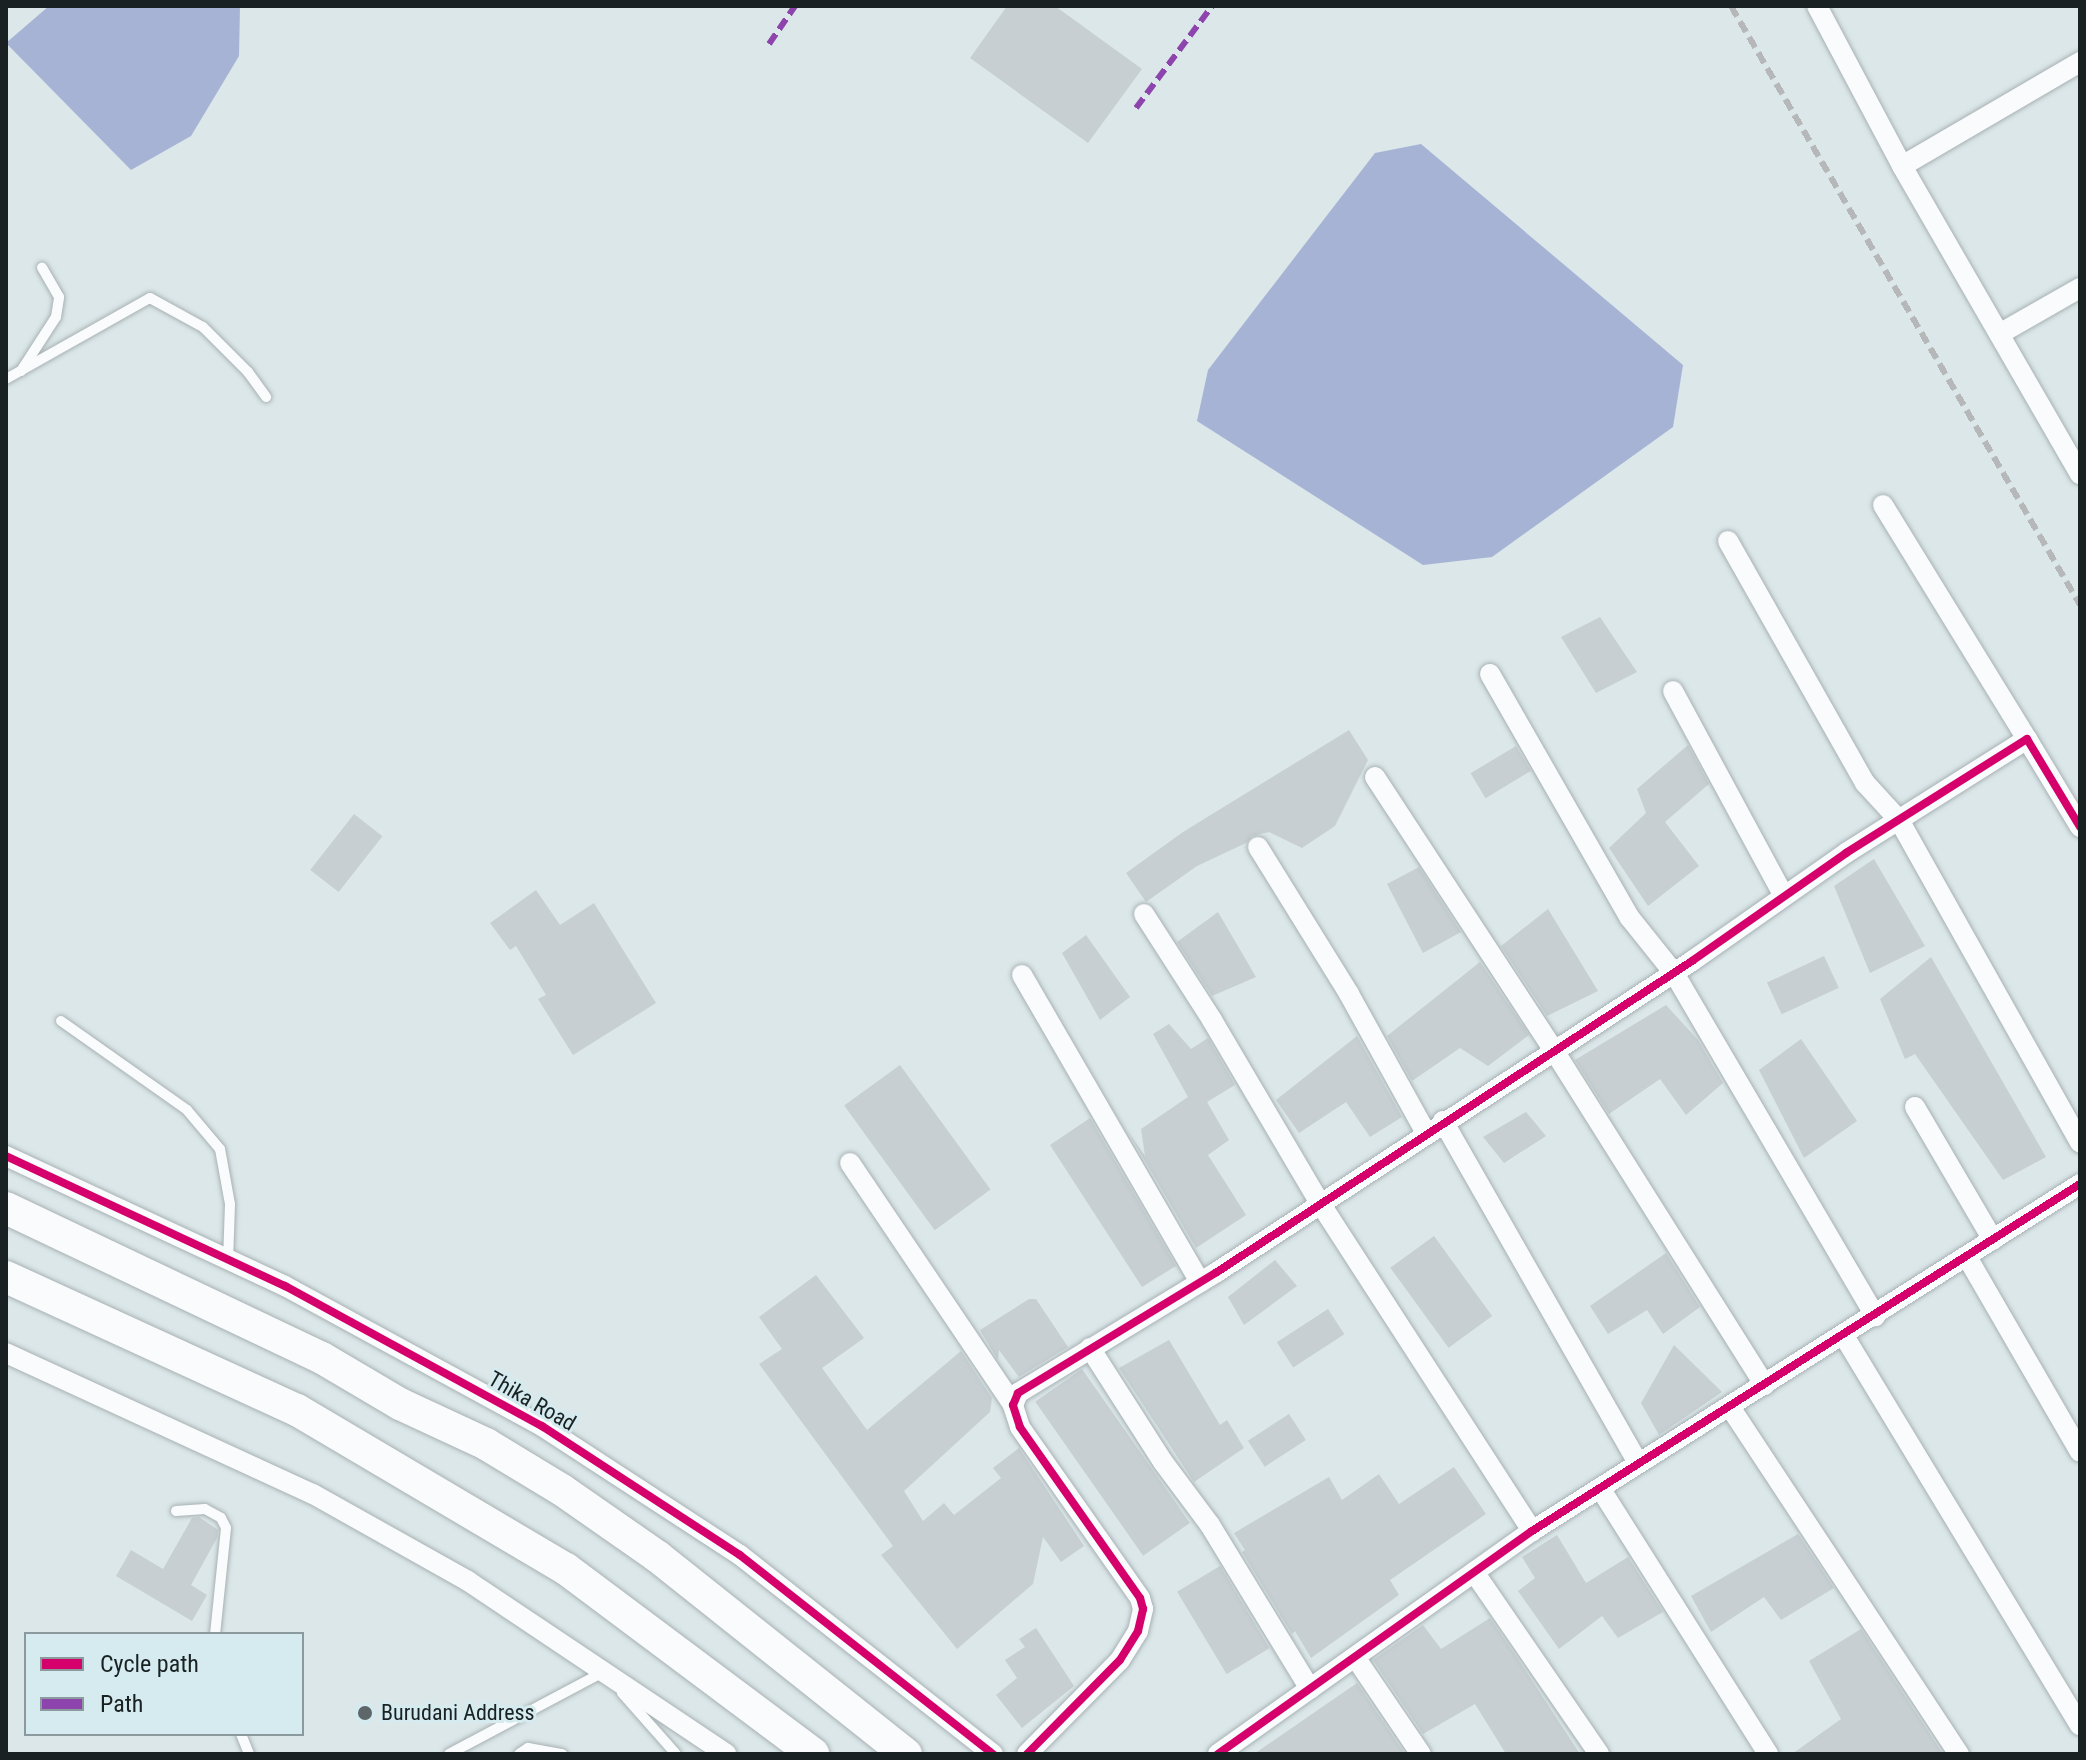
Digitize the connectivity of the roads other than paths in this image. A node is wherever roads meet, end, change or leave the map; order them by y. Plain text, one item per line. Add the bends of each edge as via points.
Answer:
1 (1817, 6) edge
2 (2080, 62) edge
3 (1902, 166) junction
4 (42, 268) dead end
5 (2080, 288) edge
6 (2001, 333) junction
7 (20, 373) junction
8 (6, 379) edge
9 (266, 397) dead end
10 (2080, 474) edge
11 (1883, 505) dead end
12 (1728, 541) dead end
13 (1490, 674) dead end
14 (1673, 691) dead end
15 (2027, 739) junction
16 (1375, 777) dead end
17 (1899, 820) junction
18 (2080, 827) edge
19 (1258, 847) dead end
20 (1784, 896) junction
21 (1144, 914) dead end
22 (1674, 973) junction
23 (1022, 975) dead end
24 (61, 1021) dead end
25 (1553, 1049) junction
26 (1915, 1107) dead end
27 (1435, 1127) junction
28 (2080, 1143) edge
29 (6, 1156) edge
30 (850, 1163) dead end
31 (2080, 1184) edge
32 (1320, 1203) junction
33 (6, 1208) edge
34 (1993, 1240) junction
35 (1967, 1257) junction
36 (228, 1260) junction
37 (6, 1277) edge
38 (1200, 1282) junction
39 (1875, 1316) junction
40 (1844, 1336) junction
41 (1090, 1348) junction
42 (6, 1353) edge
43 (1765, 1385) junction
44 (1013, 1405) junction
45 (1730, 1407) junction
46 (2080, 1452) edge
47 (1638, 1463) junction
48 (1600, 1488) junction
49 (176, 1511) dead end
50 (1532, 1531) junction
51 (1474, 1572) junction
52 (215, 1632) edge
53 (1355, 1657) junction
54 (602, 1671) junction
55 (1310, 1689) junction
56 (2080, 1725) edge
57 (449, 1754) edge
58 (519, 1754) edge
59 (562, 1754) edge
60 (676, 1754) edge
61 (726, 1754) edge
62 (813, 1754) edge
63 (906, 1754) edge
64 (993, 1754) edge
65 (1027, 1754) edge
66 (1218, 1754) edge
67 (1421, 1754) edge
68 (1599, 1754) edge
69 (1768, 1754) edge
70 (1959, 1754) edge

1 - 3 street
2 - 3 street
3 - 6 street
4 - 7 lane via 59,297 56,317
5 - 6 street
6 - 10 street
7 - 8 lane
7 - 9 lane via 150,298 203,327
11 - 15 street
12 - 17 street via 1865,783
13 - 22 street via 1641,936
14 - 20 street
15 - 17 street
15 - 18 street
16 - 25 street
17 - 20 street
17 - 28 street
19 - 27 street
20 - 22 street
21 - 32 street
22 - 25 street
22 - 39 street
23 - 38 street
24 - 36 lane via 187,1110 220,1149 230,1204
25 - 27 street
25 - 43 street
26 - 34 street
27 - 32 street
27 - 47 street
29 - 36 street, Thika Road
30 - 44 street
31 - 34 street
32 - 38 street
32 - 50 street
33 - 63 highway via 322,1358 400,1404 498,1451 658,1557
34 - 35 street
35 - 39 street
35 - 46 street
36 - 64 street, Thika Road via 542,1426 740,1555
37 - 62 highway via 297,1410 540,1553
38 - 41 street
39 - 40 street
40 - 43 street
40 - 56 street
41 - 44 street via 1018,1393
41 - 55 street via 1210,1525
42 - 54 street via 313,1494 468,1581
43 - 45 street
44 - 65 street via 1020,1427 1143,1609 1138,1631 1120,1660
45 - 47 street
45 - 70 street
47 - 48 street
48 - 50 street
48 - 69 street
49 - 52 lane via 205,1509 221,1518 226,1528
50 - 51 street
51 - 53 street
51 - 68 street
53 - 55 street
53 - 67 street
54 - 57 lane
54 - 60 lane
54 - 61 street
55 - 66 street
58 - 59 lane via 528,1748

